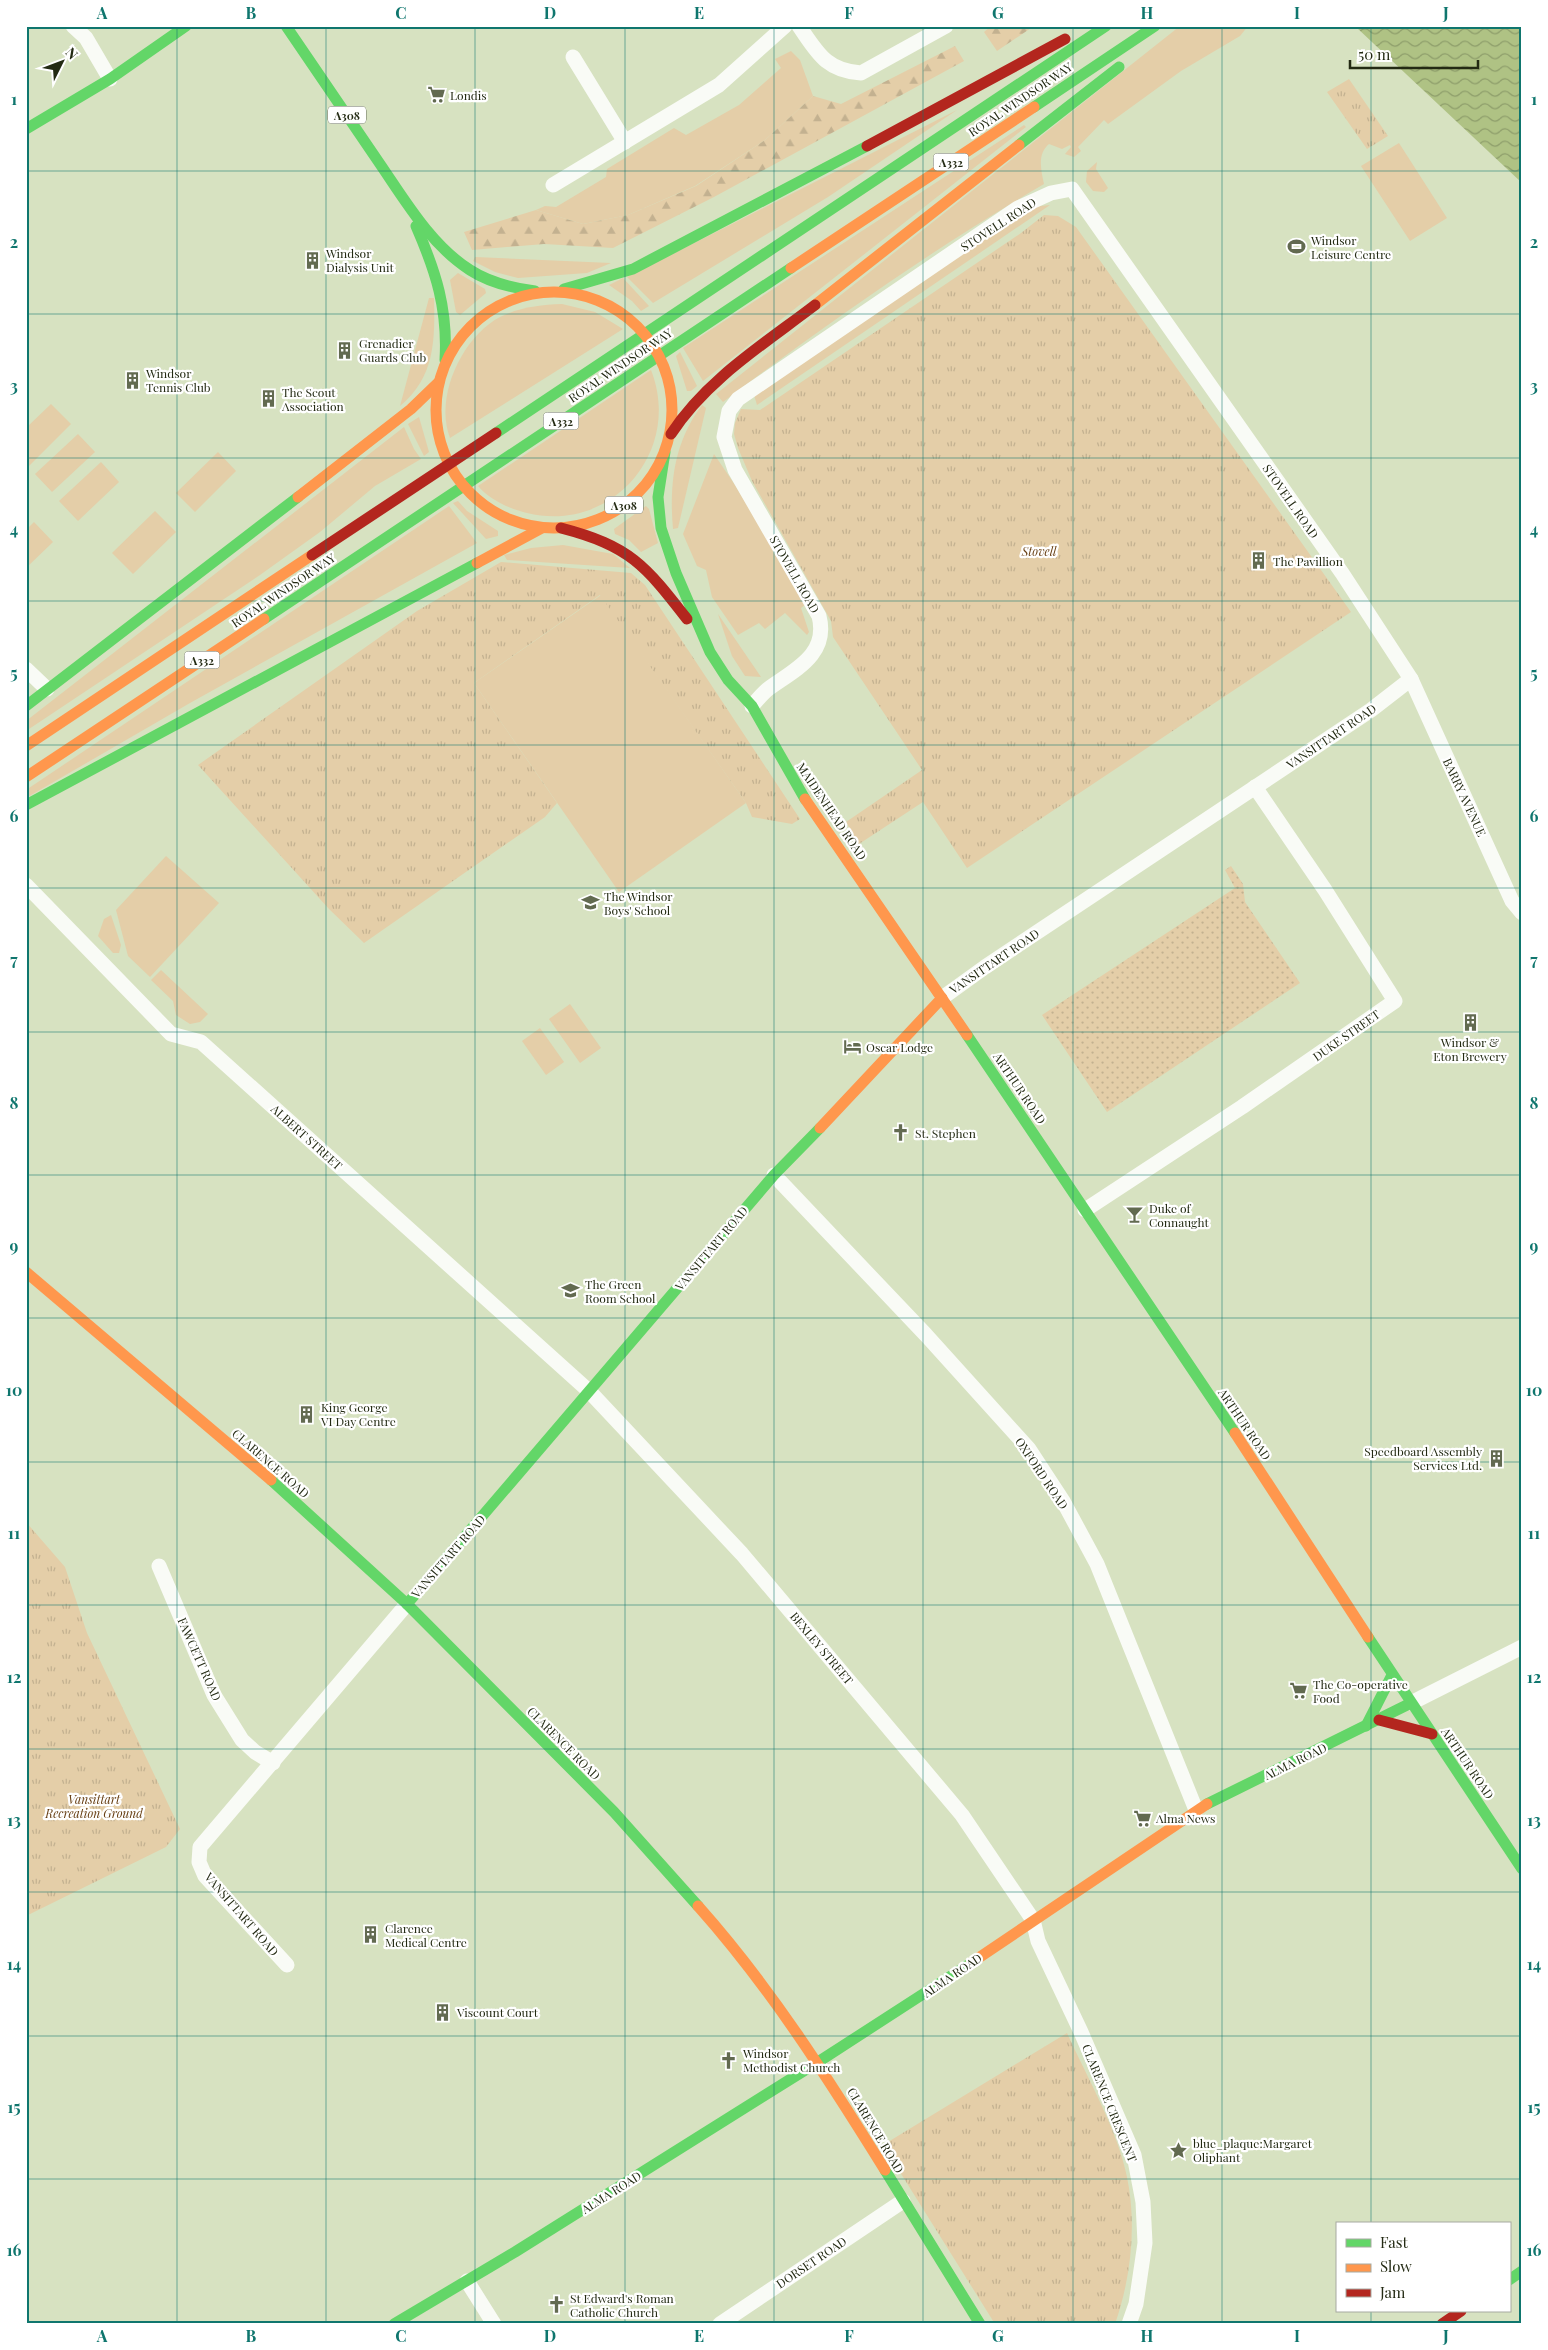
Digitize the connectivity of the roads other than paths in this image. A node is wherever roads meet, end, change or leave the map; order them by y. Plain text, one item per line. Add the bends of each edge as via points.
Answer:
1 (73, 26) edge
2 (186, 26) edge
3 (286, 26) edge
4 (785, 26) edge
5 (799, 26) edge
6 (946, 26) edge
7 (1091, 26) edge
8 (1106, 26) edge
9 (1157, 26) edge
10 (573, 57) dead end
11 (110, 79) junction
12 (26, 129) edge
13 (625, 142) junction
14 (552, 186) dead end
15 (407, 204) junction
16 (550, 291) junction
17 (445, 363) junction
18 (439, 382) junction
19 (669, 437) junction
20 (665, 452) junction
21 (542, 528) junction
22 (561, 528) junction
23 (703, 639) junction
24 (26, 669) edge
25 (1411, 679) junction
26 (47, 689) junction
27 (26, 706) edge
28 (752, 706) junction
29 (26, 746) edge
30 (26, 777) edge
31 (1255, 788) junction
32 (26, 805) edge
33 (26, 885) edge
34 (1522, 913) edge
35 (942, 998) junction
36 (774, 1175) junction
37 (1085, 1210) junction
38 (26, 1272) edge
39 (590, 1392) junction
40 (159, 1566) dead end
41 (407, 1604) junction
42 (1522, 1647) edge
43 (1392, 1675) junction
44 (1411, 1703) junction
45 (1379, 1720) junction
46 (1366, 1726) junction
47 (1432, 1734) junction
48 (273, 1763) junction
49 (1196, 1810) junction
50 (1522, 1870) edge
51 (1033, 1920) junction
52 (287, 1965) dead end
53 (818, 2062) junction
54 (903, 2201) junction
55 (1522, 2271) edge
56 (1510, 2279) edge
57 (467, 2281) junction
58 (1460, 2312) edge
59 (394, 2324) edge
60 (494, 2324) edge
61 (720, 2324) edge
62 (980, 2324) edge
63 (1129, 2324) edge
64 (1442, 2324) edge

1 - 11 street via 86,38
2 - 11 main road
3 - 15 main road, A308
4 - 13 street via 719,85
5 - 6 street via 823,60 845,72 861,72
7 - 16 main road via 633,269
8 - 29 main road, ROYAL WINDSOR WAY / A332
9 - 19 main road via 1116,69 716,381 683,414
9 - 30 main road, ROYAL WINDSOR WAY / A332
10 - 13 street
11 - 12 main road
13 - 14 street
15 - 16 main road, A308 via 444,247 476,274 498,284
15 - 17 main road, A308 via 443,295
16 - 17 main road, A308 via 514,298 485,314 459,338
16 - 19 main road, A308 via 599,300 626,316 644,334 662,362 667,377 672,408
17 - 18 main road, A308
18 - 21 main road, A308 via 436,405 440,441 460,482 490,509 520,523
18 - 26 main road via 411,410
19 - 20 main road, A308
20 - 22 main road, A308 via 645,485 623,506 593,521
20 - 23 main road, MAIDENHEAD ROAD via 658,497 661,528
21 - 22 main road, A308
21 - 32 main road
22 - 23 main road, MAIDENHEAD ROAD via 603,539 637,558
23 - 28 main road, MAIDENHEAD ROAD via 728,680
24 - 26 street
25 - 28 street, STOVELL ROAD via 1342,573 1072,189 1051,193 1018,208 738,399 729,411 724,437 735,470 819,616 822,629 815,651 807,662 766,691
25 - 31 street, VANSITTART ROAD via 1371,710
25 - 34 street, BARRY AVENUE via 1512,901
26 - 27 main road
28 - 35 main road, MAIDENHEAD ROAD via 797,788
31 - 35 street, VANSITTART ROAD
31 - 37 street, DUKE STREET via 1395,1001
33 - 39 street, ALBERT STREET via 171,1034 201,1042
35 - 36 main road, VANSITTART ROAD
35 - 37 main road, ARTHUR ROAD
36 - 39 main road, VANSITTART ROAD
36 - 49 street, OXFORD ROAD via 926,1335 1029,1450 1063,1501 1097,1564
37 - 43 main road, ARTHUR ROAD
38 - 41 main road, CLARENCE ROAD via 281,1490
39 - 41 main road, VANSITTART ROAD
39 - 51 street, BEXLEY STREET via 742,1554 956,1807
40 - 48 street, FAWCETT ROAD via 214,1695 242,1740
41 - 48 street, VANSITTART ROAD
41 - 53 main road, CLARENCE ROAD via 614,1812 738,1951
42 - 44 street, ALMA ROAD
43 - 44 main road, ARTHUR ROAD
43 - 46 main road
44 - 45 main road, ALMA ROAD
44 - 47 main road, ARTHUR ROAD
45 - 46 main road, ALMA ROAD
45 - 47 main road
46 - 49 main road, ALMA ROAD
47 - 50 main road, ARTHUR ROAD
48 - 52 street, VANSITTART ROAD via 200,1847 199,1862 206,1876
49 - 51 main road, ALMA ROAD
51 - 53 main road, ALMA ROAD
51 - 63 street, CLARENCE CRESCENT via 1038,1941 1134,2155 1143,2202 1145,2243 1136,2304
53 - 54 main road, CLARENCE ROAD
53 - 57 main road, ALMA ROAD
54 - 61 street, DORSET ROAD
54 - 62 main road, CLARENCE ROAD
55 - 56 main road
57 - 59 main road, ALMA ROAD
57 - 60 street
58 - 64 main road

